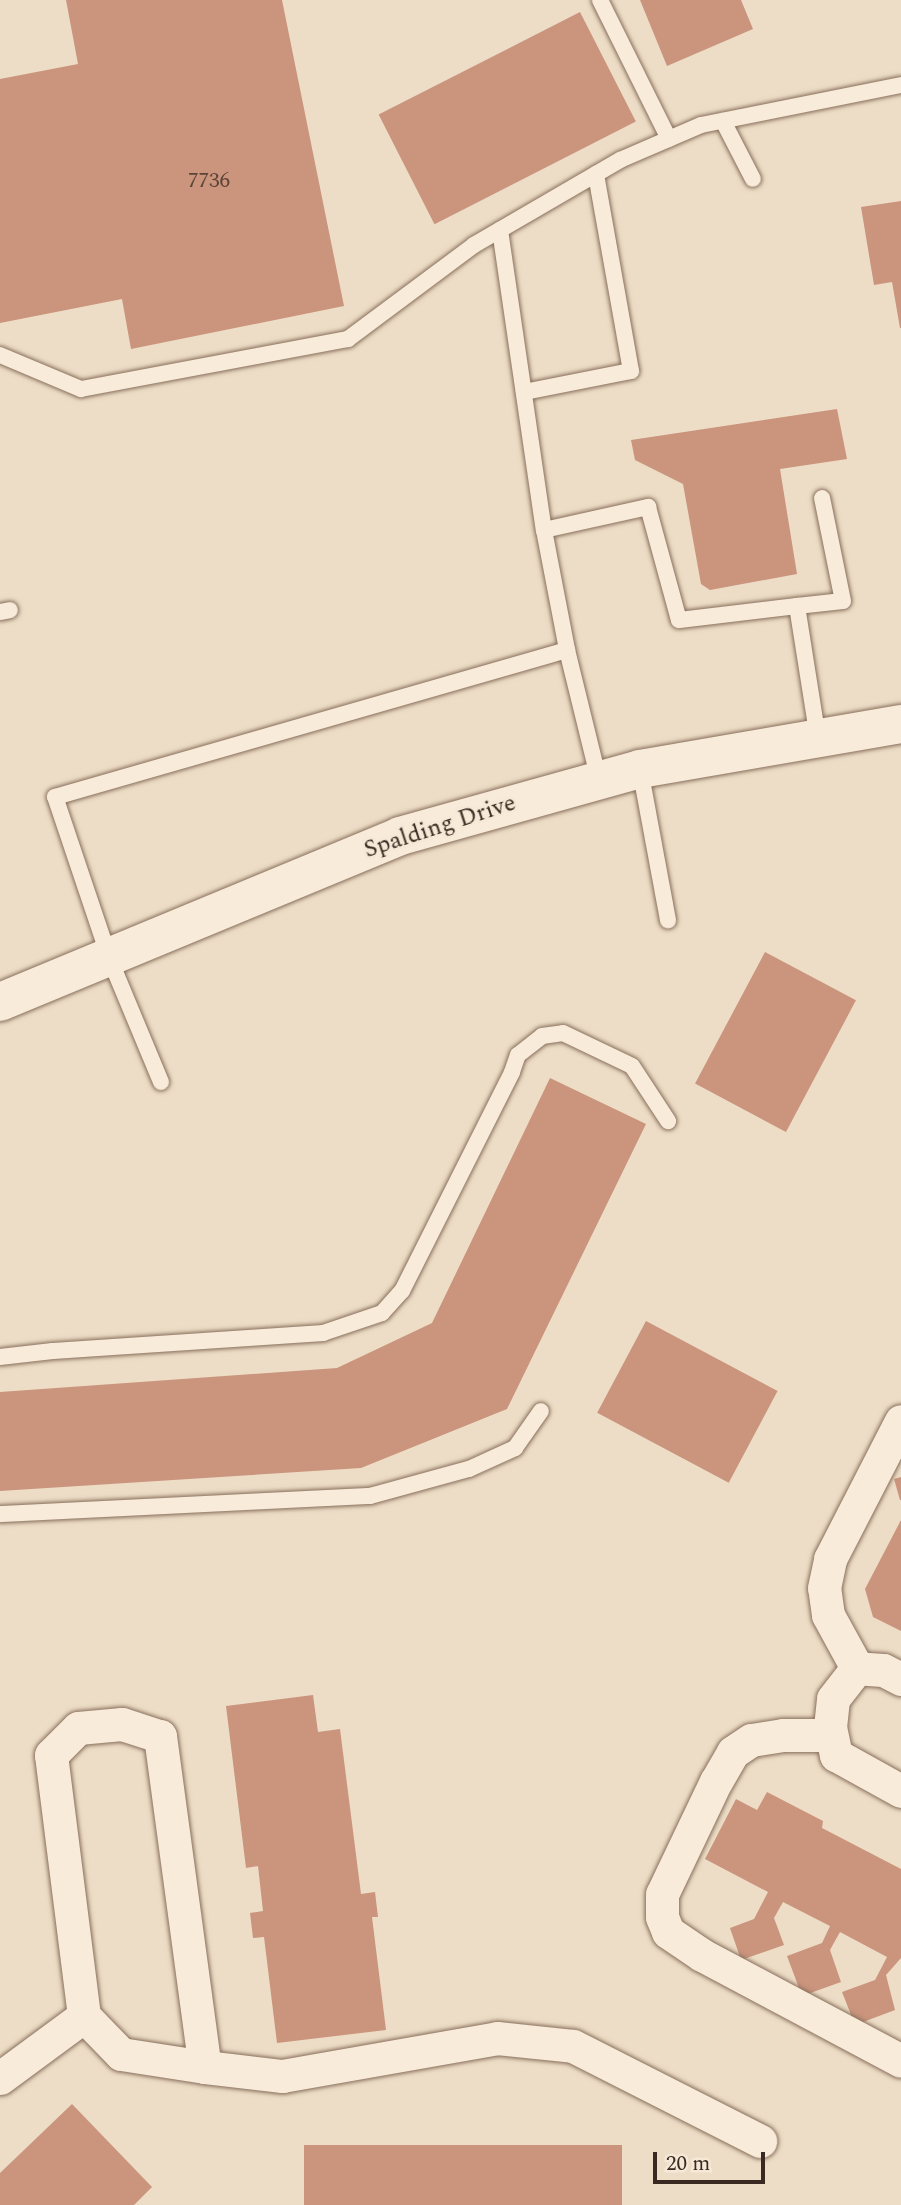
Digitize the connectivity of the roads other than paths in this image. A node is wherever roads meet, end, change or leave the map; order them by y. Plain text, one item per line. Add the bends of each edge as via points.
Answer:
1 (600, 0) edge
2 (901, 85) edge
3 (723, 121) junction
4 (669, 139) junction
5 (596, 174) junction
6 (753, 179) dead end
7 (500, 230) junction
8 (0, 355) edge
9 (524, 392) junction
10 (822, 498) dead end
11 (544, 530) junction
12 (797, 606) junction
13 (567, 650) junction
14 (901, 724) edge
15 (818, 738) junction
16 (640, 769) junction
17 (598, 780) junction
18 (668, 920) dead end
19 (109, 957) junction
20 (0, 1002) edge
21 (161, 1082) dead end
22 (668, 1121) dead end
23 (0, 1357) edge
24 (541, 1411) dead end
25 (900, 1424) edge
26 (0, 1514) edge
27 (857, 1668) junction
28 (901, 1679) edge
29 (831, 1735) junction
30 (901, 1791) edge
31 (84, 2016) junction
32 (901, 2061) edge
33 (205, 2067) junction
34 (0, 2078) edge
35 (760, 2141) dead end

1 - 4 lane
2 - 3 lane
3 - 4 lane
3 - 6 lane
4 - 5 lane
5 - 7 lane
5 - 9 lane via 631,371
7 - 8 lane via 474,244 348,339 81,389
7 - 9 lane
9 - 11 lane
10 - 12 lane via 843,601
11 - 12 lane via 648,507 679,620
11 - 13 lane
12 - 15 lane
13 - 17 lane
13 - 19 lane via 55,797
14 - 15 main road, Spalding Drive
15 - 16 main road, Spalding Drive
16 - 17 main road, Spalding Drive
16 - 18 lane
17 - 19 main road, Spalding Drive via 400,836
19 - 20 main road, Spalding Drive
19 - 21 lane
22 - 23 lane via 632,1066 563,1033 542,1036 518,1055 402,1291 382,1313 323,1333
24 - 26 lane via 515,1448 469,1469 370,1496
25 - 27 street via 830,1559 824,1588 828,1615
27 - 28 street via 883,1670
27 - 29 street via 834,1699
29 - 30 street via 836,1755
29 - 32 street via 751,1740 733,1752 663,1894 662,1917 668,1932 702,1955
31 - 33 street via 121,2054
31 - 33 street via 51,1755 78,1728 122,1724 160,1736
31 - 34 street
33 - 35 street via 282,2076 497,2038 573,2046

